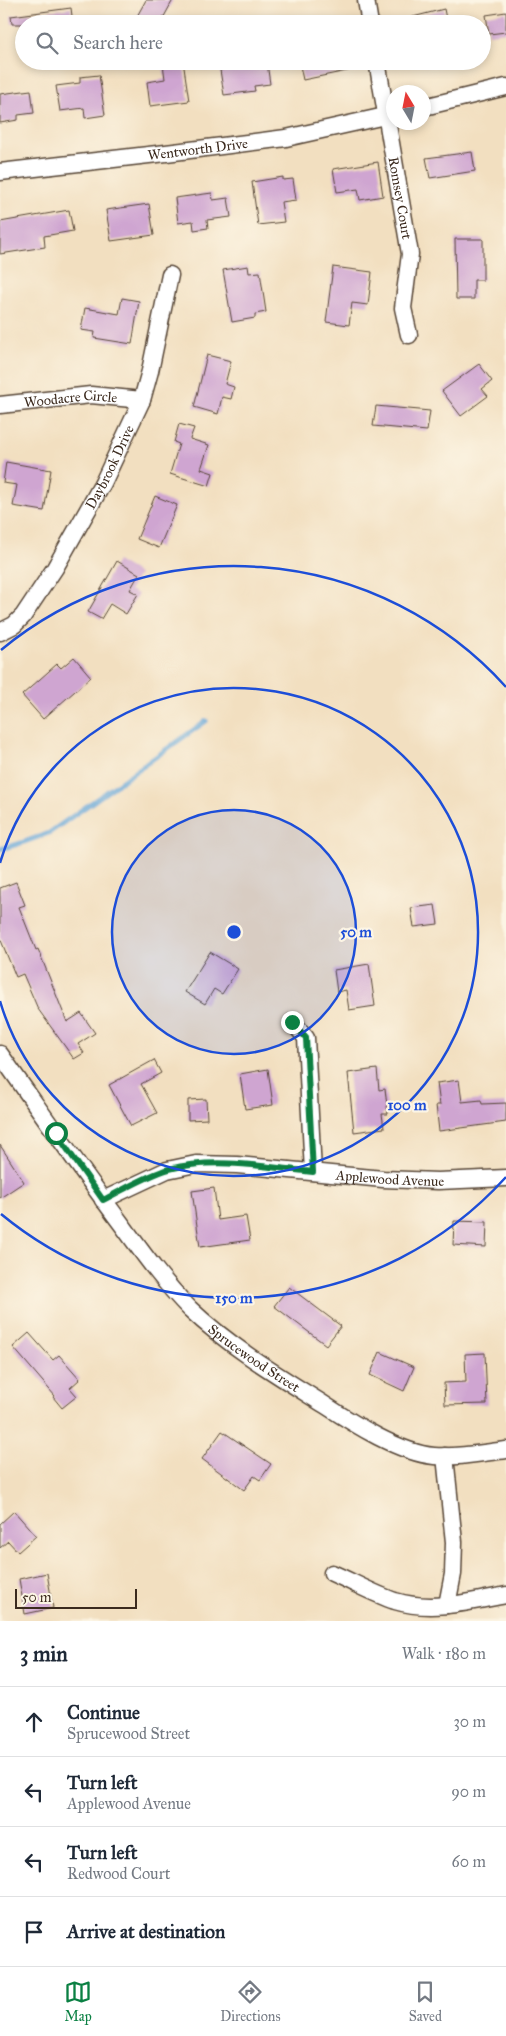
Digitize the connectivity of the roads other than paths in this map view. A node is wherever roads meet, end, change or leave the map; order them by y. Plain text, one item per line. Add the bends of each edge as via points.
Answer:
1 (366, 0) edge
2 (368, 15) edge
3 (379, 70) edge
4 (506, 87) edge
5 (386, 98) edge
6 (431, 105) edge
7 (386, 116) edge
8 (392, 130) edge
9 (0, 172) edge
10 (170, 276) dead end
11 (409, 335) dead end
12 (142, 400) junction
13 (0, 405) edge
14 (0, 632) edge
15 (292, 1022) dead end
16 (0, 1054) edge
17 (313, 1172) junction
18 (506, 1178) edge
19 (103, 1200) junction
20 (506, 1450) edge
21 (445, 1456) junction
22 (332, 1573) dead end
23 (506, 1595) edge
24 (447, 1605) junction

1 - 2 street
3 - 5 street, Romsey Court
4 - 6 street
7 - 9 street, Wentworth Drive via 286,138
8 - 11 street, Romsey Court via 410,254 403,308
10 - 12 street, Daybrook Drive
12 - 13 street, Woodacre Circle via 91,395
12 - 14 street, Daybrook Drive via 103,483 55,568 23,616
15 - 17 street via 306,1038
16 - 19 street, Sprucewood Street
17 - 18 street, Applewood Avenue via 429,1181
17 - 19 street, Applewood Avenue via 196,1164 167,1170
19 - 21 street, Sprucewood Street via 166,1282 204,1321 259,1364 394,1444 414,1452
20 - 21 street, Sprucewood Street
21 - 24 street via 454,1542 453,1574
22 - 24 street via 396,1601
23 - 24 street

